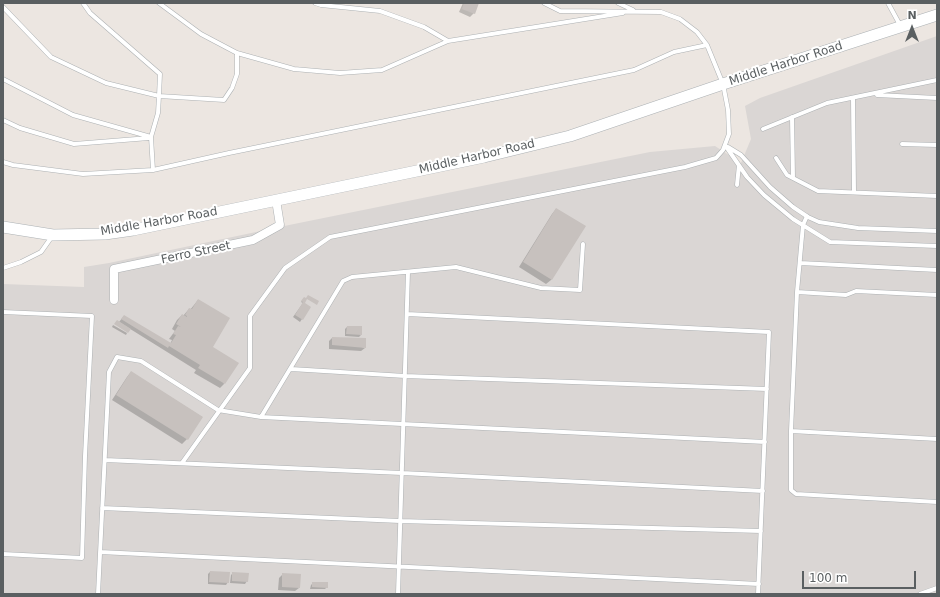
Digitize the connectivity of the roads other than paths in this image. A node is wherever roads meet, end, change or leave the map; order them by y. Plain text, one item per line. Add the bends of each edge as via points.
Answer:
1 (83, 3) edge
2 (159, 3) edge
3 (315, 3) edge
4 (544, 3) edge
5 (618, 3) edge
6 (888, 3) edge
7 (3, 7) edge
8 (635, 11) junction
9 (937, 15) edge
10 (901, 27) junction
11 (448, 41) junction
12 (707, 45) junction
13 (237, 53) junction
14 (3, 79) edge
15 (937, 80) edge
16 (723, 84) junction
17 (870, 94) junction
18 (159, 96) junction
19 (853, 98) junction
20 (937, 98) edge
21 (792, 117) junction
22 (3, 120) edge
23 (763, 129) dead end
24 (151, 137) junction
25 (902, 144) dead end
26 (725, 145) junction
27 (937, 145) edge
28 (776, 158) dead end
29 (3, 162) edge
30 (739, 164) junction
31 (153, 170) junction
32 (793, 178) junction
33 (737, 185) dead end
34 (854, 192) junction
35 (937, 196) edge
36 (276, 200) junction
37 (807, 216) junction
38 (803, 225) junction
39 (3, 227) edge
40 (937, 231) edge
41 (53, 235) junction
42 (583, 244) dead end
43 (937, 246) edge
44 (800, 263) junction
45 (3, 268) edge
46 (937, 270) edge
47 (408, 272) junction
48 (797, 292) junction
49 (937, 295) edge
50 (114, 300) dead end
51 (3, 312) edge
52 (407, 314) junction
53 (291, 369) junction
54 (405, 376) junction
55 (767, 389) junction
56 (218, 410) junction
57 (261, 417) junction
58 (403, 424) junction
59 (791, 431) junction
60 (937, 439) edge
61 (765, 442) junction
62 (105, 460) junction
63 (182, 463) junction
64 (402, 473) junction
65 (763, 491) junction
66 (937, 502) edge
67 (102, 508) junction
68 (400, 521) junction
69 (761, 531) junction
70 (100, 552) junction
71 (3, 554) edge
72 (399, 566) junction
73 (759, 584) junction
74 (937, 588) edge
75 (98, 594) edge
76 (398, 594) edge
77 (758, 594) edge
78 (920, 594) edge

1 - 18 lane via 90,13 160,74
2 - 13 lane via 201,34
3 - 11 lane via 380,11 424,27
4 - 8 lane via 560,11
5 - 8 lane
6 - 10 lane
7 - 18 lane via 51,57 106,83
8 - 11 lane
8 - 12 lane via 661,12 680,19 697,32
9 - 10 main road, Middle Harbor Road
10 - 16 main road, Middle Harbor Road
11 - 13 lane via 382,70 340,73 294,68
12 - 16 lane
12 - 31 lane via 674,52 634,70
13 - 18 lane via 237,74 224,100
14 - 24 lane via 72,115
15 - 17 lane
16 - 26 lane via 729,134
16 - 36 main road, Middle Harbor Road via 570,136 484,157
17 - 19 lane
17 - 20 lane
18 - 24 lane via 158,113
19 - 21 lane via 827,103
19 - 34 lane
21 - 23 lane
21 - 32 lane
22 - 24 lane via 20,128 74,144
24 - 31 lane
25 - 27 lane
26 - 30 lane
26 - 37 lane via 741,155 774,190
26 - 56 lane via 716,158 685,167 330,237 285,268 250,316 250,368
28 - 32 lane via 787,175
29 - 31 lane via 83,174
30 - 33 lane
30 - 38 lane via 764,195
32 - 34 lane via 818,191
34 - 35 lane
36 - 41 main road, Middle Harbor Road via 133,230 105,234
36 - 50 street, Ferro Street via 280,225 253,240 114,269
37 - 38 lane
37 - 40 lane via 819,222 858,228
38 - 43 lane via 830,242
38 - 44 lane
39 - 41 main road, Middle Harbor Road
41 - 45 lane via 41,252
42 - 47 lane via 580,290 541,288 456,267
44 - 46 lane
44 - 48 lane
47 - 52 lane
47 - 53 lane via 352,277 343,281
48 - 49 lane via 846,295 856,290
48 - 59 lane
51 - 71 lane via 92,316 82,558
52 - 54 lane
52 - 55 lane via 769,332
53 - 54 lane
53 - 57 lane
54 - 55 lane
54 - 58 lane
55 - 61 lane
56 - 57 lane
56 - 62 lane via 141,361 117,357 109,372
56 - 63 lane
57 - 58 lane
58 - 61 lane
58 - 64 lane
59 - 60 lane
59 - 66 lane via 791,490 796,494
61 - 65 lane
62 - 63 lane
62 - 67 lane
63 - 64 lane
64 - 65 lane
64 - 68 lane
65 - 69 lane
67 - 68 lane
67 - 70 lane
68 - 69 lane
68 - 72 lane
69 - 73 lane
70 - 72 lane
70 - 75 lane
72 - 73 lane
72 - 76 lane
73 - 77 lane
74 - 78 lane

